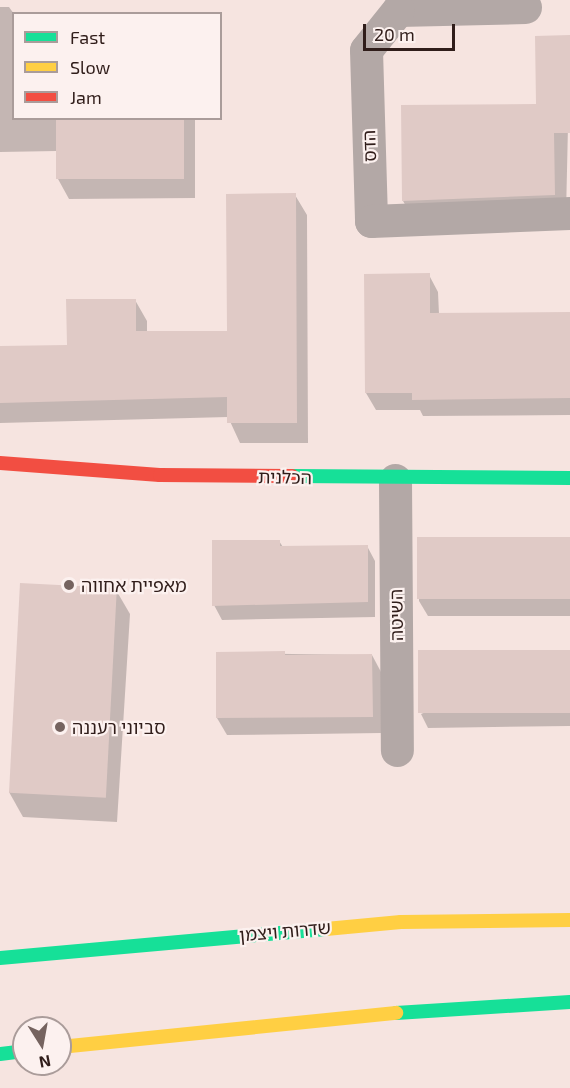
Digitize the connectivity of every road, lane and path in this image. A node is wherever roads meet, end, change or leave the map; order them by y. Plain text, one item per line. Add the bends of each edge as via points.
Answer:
1 (525, 7) dead end
2 (570, 213) edge
3 (0, 463) edge
4 (570, 478) edge
5 (394, 480) junction
6 (397, 750) dead end
7 (570, 920) edge
8 (0, 958) edge
9 (570, 1002) edge
10 (72, 1046) edge

1 - 2 street, הדס via 398,10 366,50 371,221
3 - 5 main road, הכלנית via 160,475
4 - 5 main road, הכלנית
5 - 6 street, השיטה
7 - 8 main road, שדרות ויצמן via 401,922
9 - 10 main road via 394,1013

